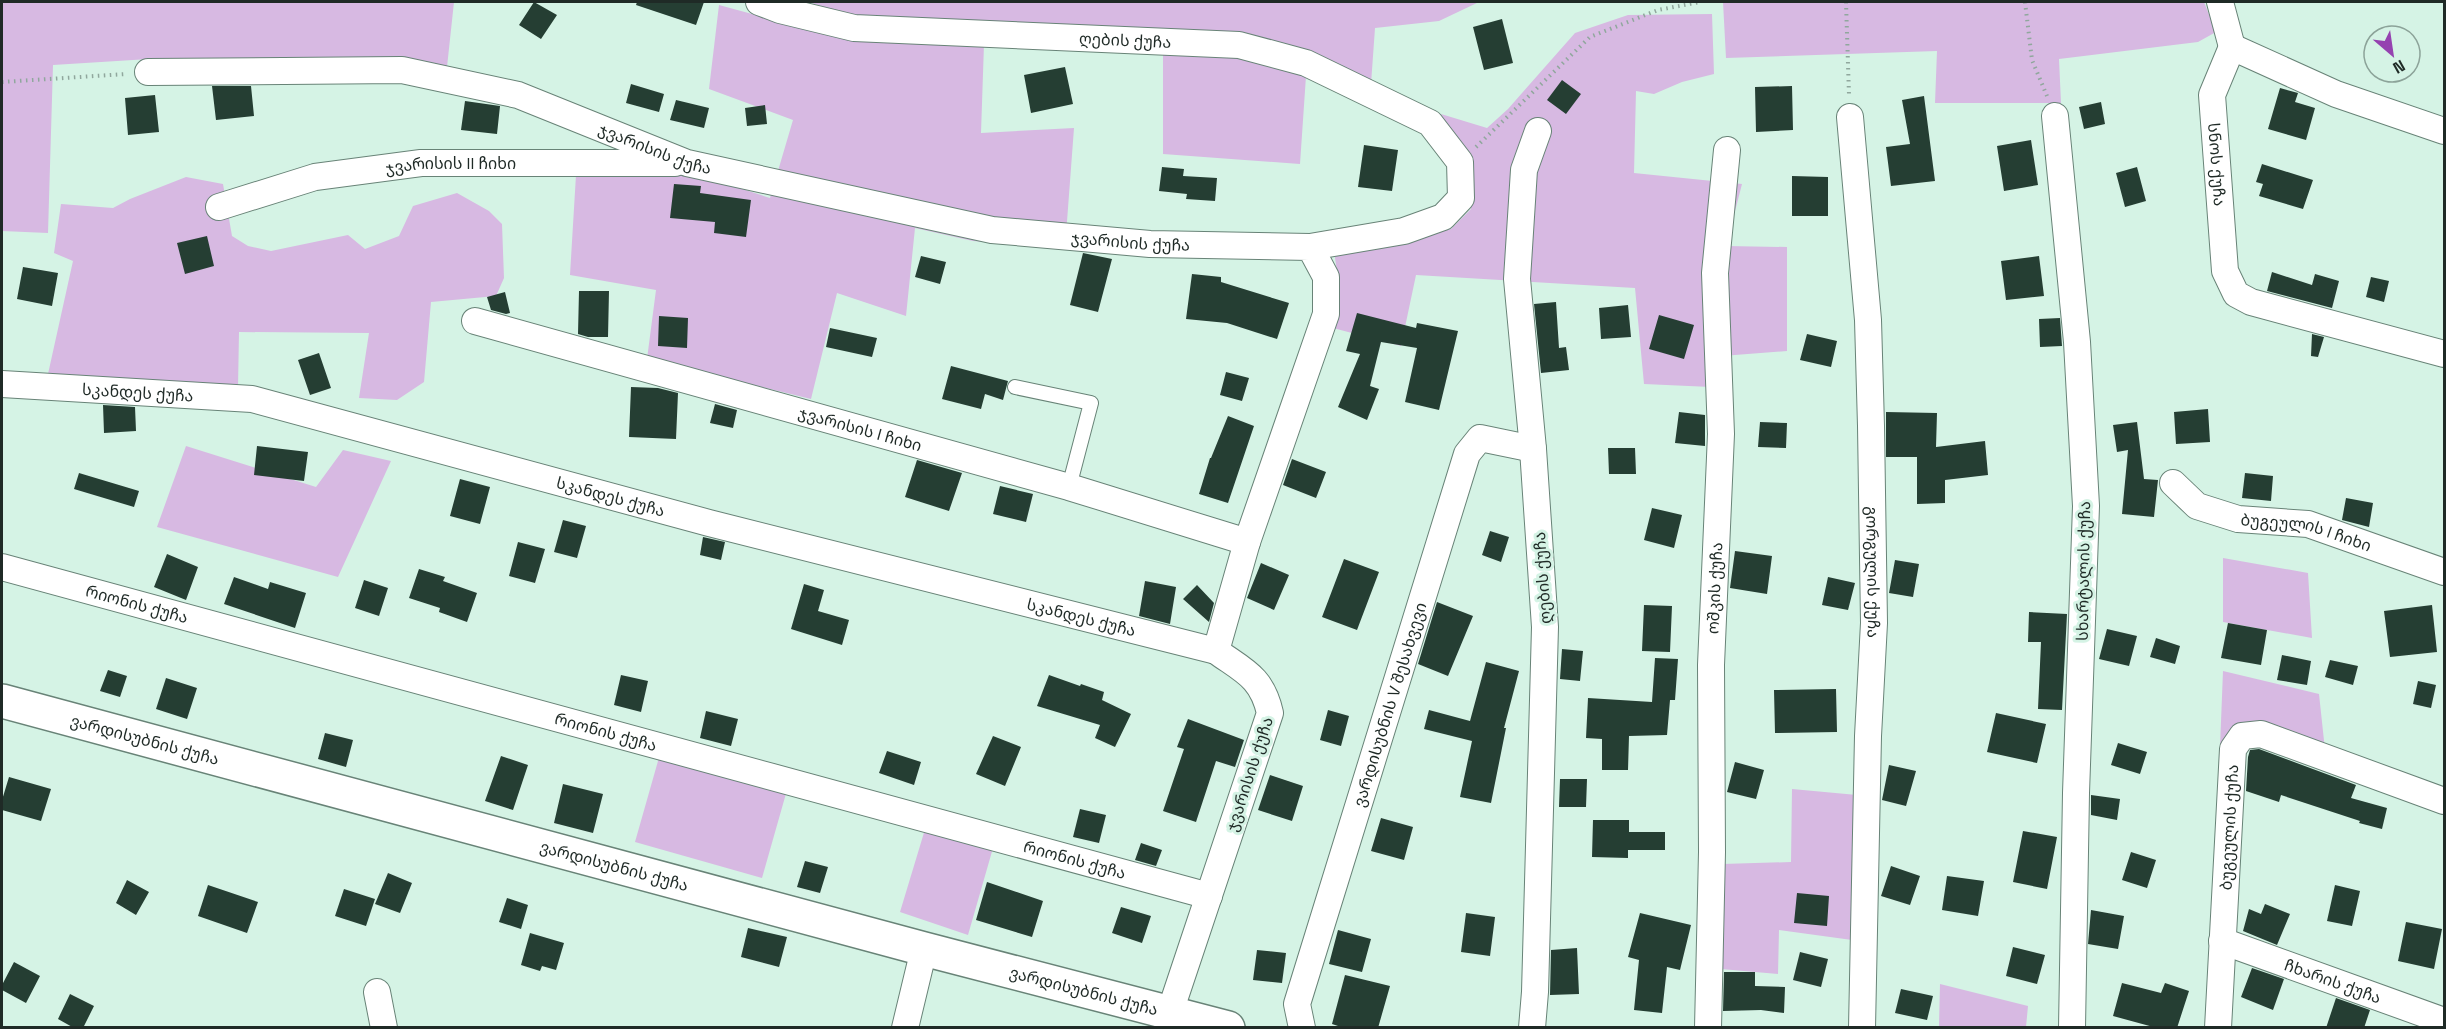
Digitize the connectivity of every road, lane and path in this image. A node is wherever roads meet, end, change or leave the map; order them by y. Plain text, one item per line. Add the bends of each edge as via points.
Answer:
1 (759, 2) edge
2 (1700, 2) edge
3 (1846, 2) edge
4 (2025, 2) edge
5 (2220, 2) edge
6 (2232, 47) junction
7 (148, 72) joint
8 (2, 82) edge
9 (2055, 116) joint
10 (1850, 117) joint
11 (1538, 131) dead end
12 (2445, 131) edge
13 (1727, 150) dead end
14 (1460, 162) junction
15 (687, 163) junction
16 (219, 207) dead end
17 (1310, 247) junction
18 (475, 321) dead end
19 (2445, 354) edge
20 (2, 384) edge
21 (1015, 387) dead end
22 (1533, 449) junction
23 (2173, 483) dead end
24 (1069, 487) junction
25 (1247, 542) junction
26 (2, 567) edge
27 (2445, 572) edge
28 (1216, 651) junction
29 (2, 701) edge
30 (2445, 801) edge
31 (1209, 896) junction
32 (2222, 942) junction
33 (924, 949) junction
34 (377, 992) dead end
35 (1170, 1012) junction
36 (2445, 1021) edge
37 (384, 1028) edge
38 (905, 1028) edge
39 (1228, 1028) edge
40 (1302, 1028) edge
41 (1532, 1028) edge
42 (1708, 1028) edge
43 (1862, 1028) edge
44 (2072, 1028) edge
45 (2218, 1028) edge

1 - 14 street, ღების ქუჩა via 854,28 1239,45 1306,63 1430,123
2 - 14 path via 1658,10 1590,37
3 - 10 path
4 - 9 path via 2032,60
5 - 6 street
6 - 12 street via 2336,94
6 - 19 street, სნოს ქუჩა via 2212,94 2225,271 2236,294 2251,302
7 - 8 path
7 - 15 street, ჯვარისის ქუჩა via 402,70 518,95
9 - 44 street, სხარტალის ქუჩა via 2077,342 2086,506
10 - 43 street, გორგულის ქუჩა via 1868,320 1874,623
11 - 22 street, ღების ქუჩა via 1524,170 1517,279
13 - 42 street, ოშკის ქუჩა via 1715,273 1720,434 1711,665
14 - 17 street, ჯვარისის ქუჩა via 1461,198 1443,217 1404,231
15 - 16 street, ჯვარისის II ჩიხი via 422,163 315,177
15 - 17 street, ჯვარისის ქუჩა via 992,230 1150,244
17 - 25 street via 1326,277 1326,314
18 - 24 street, ჯვარისის I ჩიხი
20 - 28 street, სკანდეს ქუჩა via 252,399 709,523
21 - 24 lane via 1091,403
22 - 40 street, ვარდისუბნის V შესახვევი via 1480,438 1467,454 1297,1004
22 - 41 street, ღების ქუჩა via 1545,627
23 - 27 street, ბუგეულის I ჩიხი via 2197,506 2238,519 2308,524
24 - 25 street, ჯვარისის I ჩიხი
25 - 28 street
26 - 31 street, რიონის ქუჩა
28 - 31 street, ჯვარისის ქუჩა via 1254,678 1266,695 1270,713
29 - 33 street, ვარდისუბნის ქუჩა
30 - 32 street, ბუგეულის ქუჩა via 2261,734 2242,736 2233,749
31 - 35 street, ჯვარისის ქუჩა
32 - 36 street, ჩხარის ქუჩა
32 - 45 street, ბუგეულის ქუჩა
33 - 35 street, ვარდისუბნის ქუჩა
33 - 38 street
34 - 37 street
35 - 39 street, ვარდისუბნის ქუჩა

